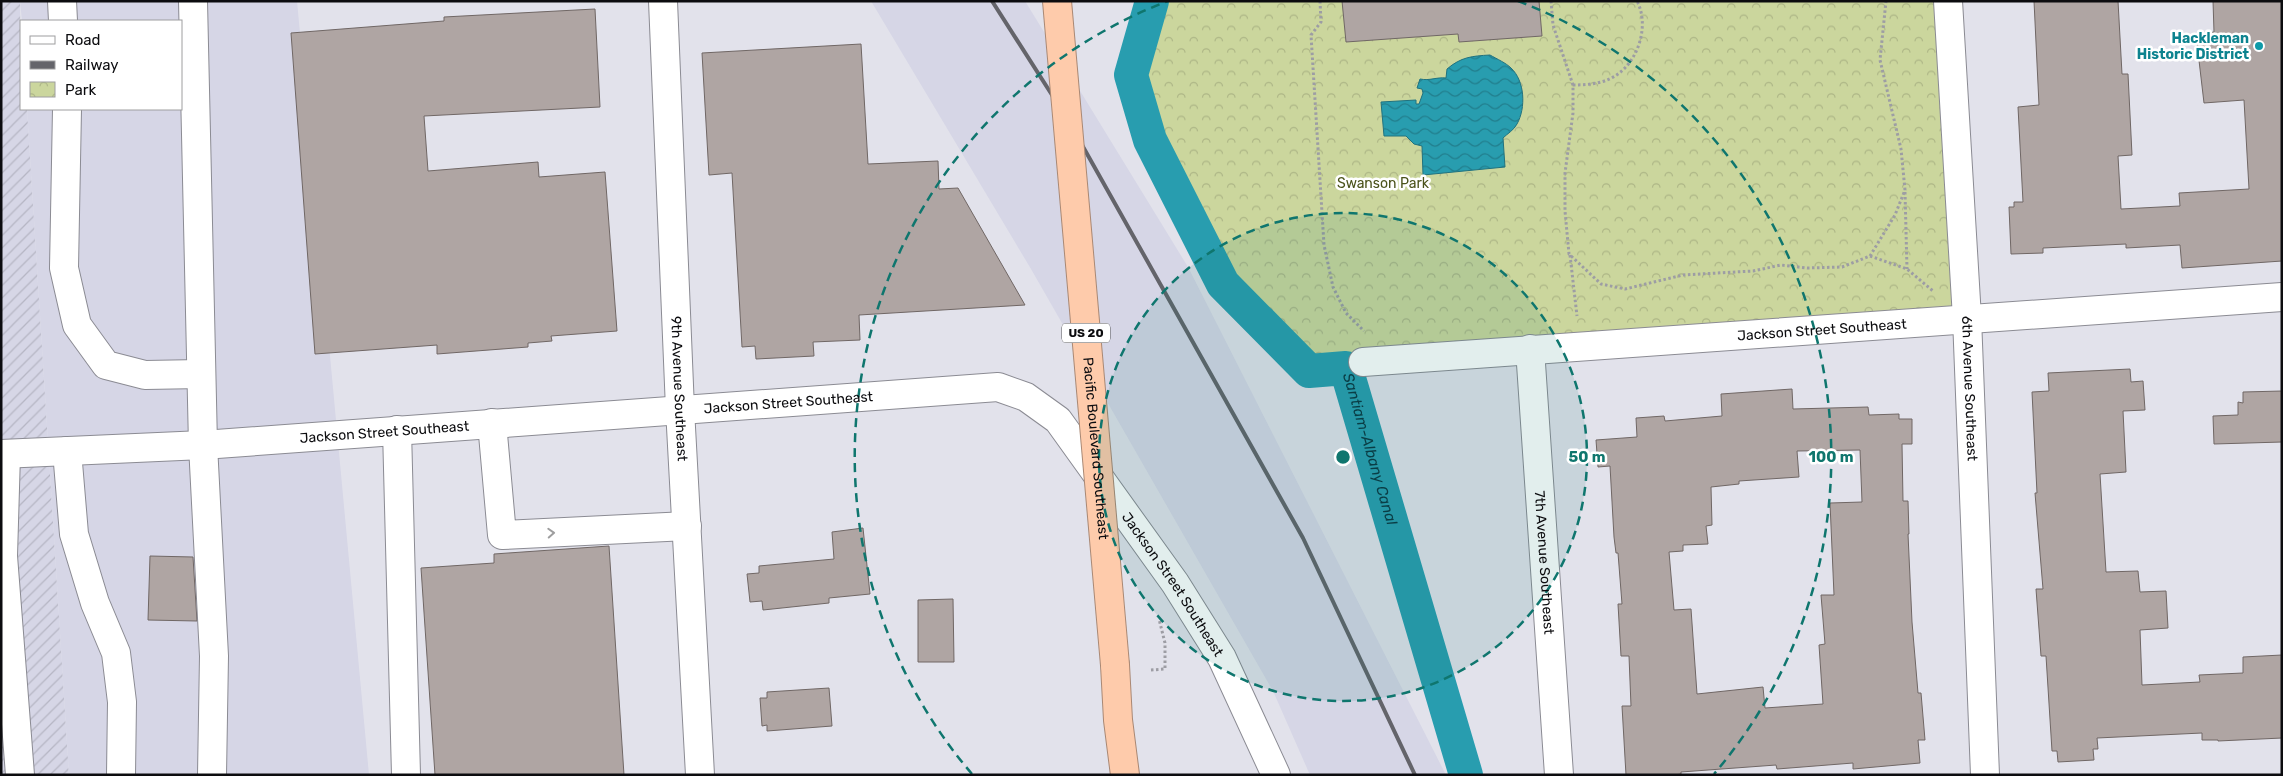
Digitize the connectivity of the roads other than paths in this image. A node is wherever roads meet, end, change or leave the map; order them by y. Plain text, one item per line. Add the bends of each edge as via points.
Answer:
1 (62, 1) edge
2 (193, 1) edge
3 (663, 1) edge
4 (1057, 1) edge
5 (1948, 1) edge
6 (64, 20) edge
7 (67, 110) edge
8 (2282, 297) edge
9 (1967, 318) junction
10 (1530, 349) junction
11 (1363, 362) dead end
12 (202, 374) junction
13 (680, 409) junction
14 (492, 423) junction
15 (397, 430) junction
16 (203, 445) junction
17 (67, 451) junction
18 (3, 454) edge
19 (687, 526) junction
20 (2, 556) edge
21 (1118, 720) junction
22 (20, 775) edge
23 (121, 775) edge
24 (212, 775) edge
25 (406, 775) edge
26 (700, 775) edge
27 (1114, 775) edge
28 (1125, 775) edge
29 (1276, 775) edge
30 (1559, 775) edge
31 (1985, 775) edge

1 - 6 street
2 - 12 street
3 - 13 street, 9th Avenue Southeast
4 - 21 highway, Pacific Boulevard Southeast / US 20, bridge
5 - 9 street, 6th Avenue Southeast
7 - 12 street via 64,268 77,325 106,364 145,375
8 - 9 street, Jackson Street Southeast
9 - 10 street, Jackson Street Southeast
9 - 31 street, 6th Avenue Southeast
10 - 11 street, Jackson Street Southeast
10 - 30 street, 7th Avenue Southeast
12 - 16 street
13 - 14 street, Jackson Street Southeast
13 - 19 street, 9th Avenue Southeast
13 - 29 street, Jackson Street Southeast via 998,387 1026,397 1058,420 1200,620 1222,658
14 - 15 street, Jackson Street Southeast
14 -> 19 street via 502,535
15 - 16 street, Jackson Street Southeast
15 - 25 street
16 - 17 street, Jackson Street Southeast
16 - 24 street via 214,656
17 - 18 street, Jackson Street Southeast
17 - 23 street via 74,534 95,603 116,653 122,702
18 - 20 street
19 - 26 street, 9th Avenue Southeast
20 - 22 street
21 - 27 highway, US 20
21 - 28 highway, Pacific Boulevard Southeast / US 20

